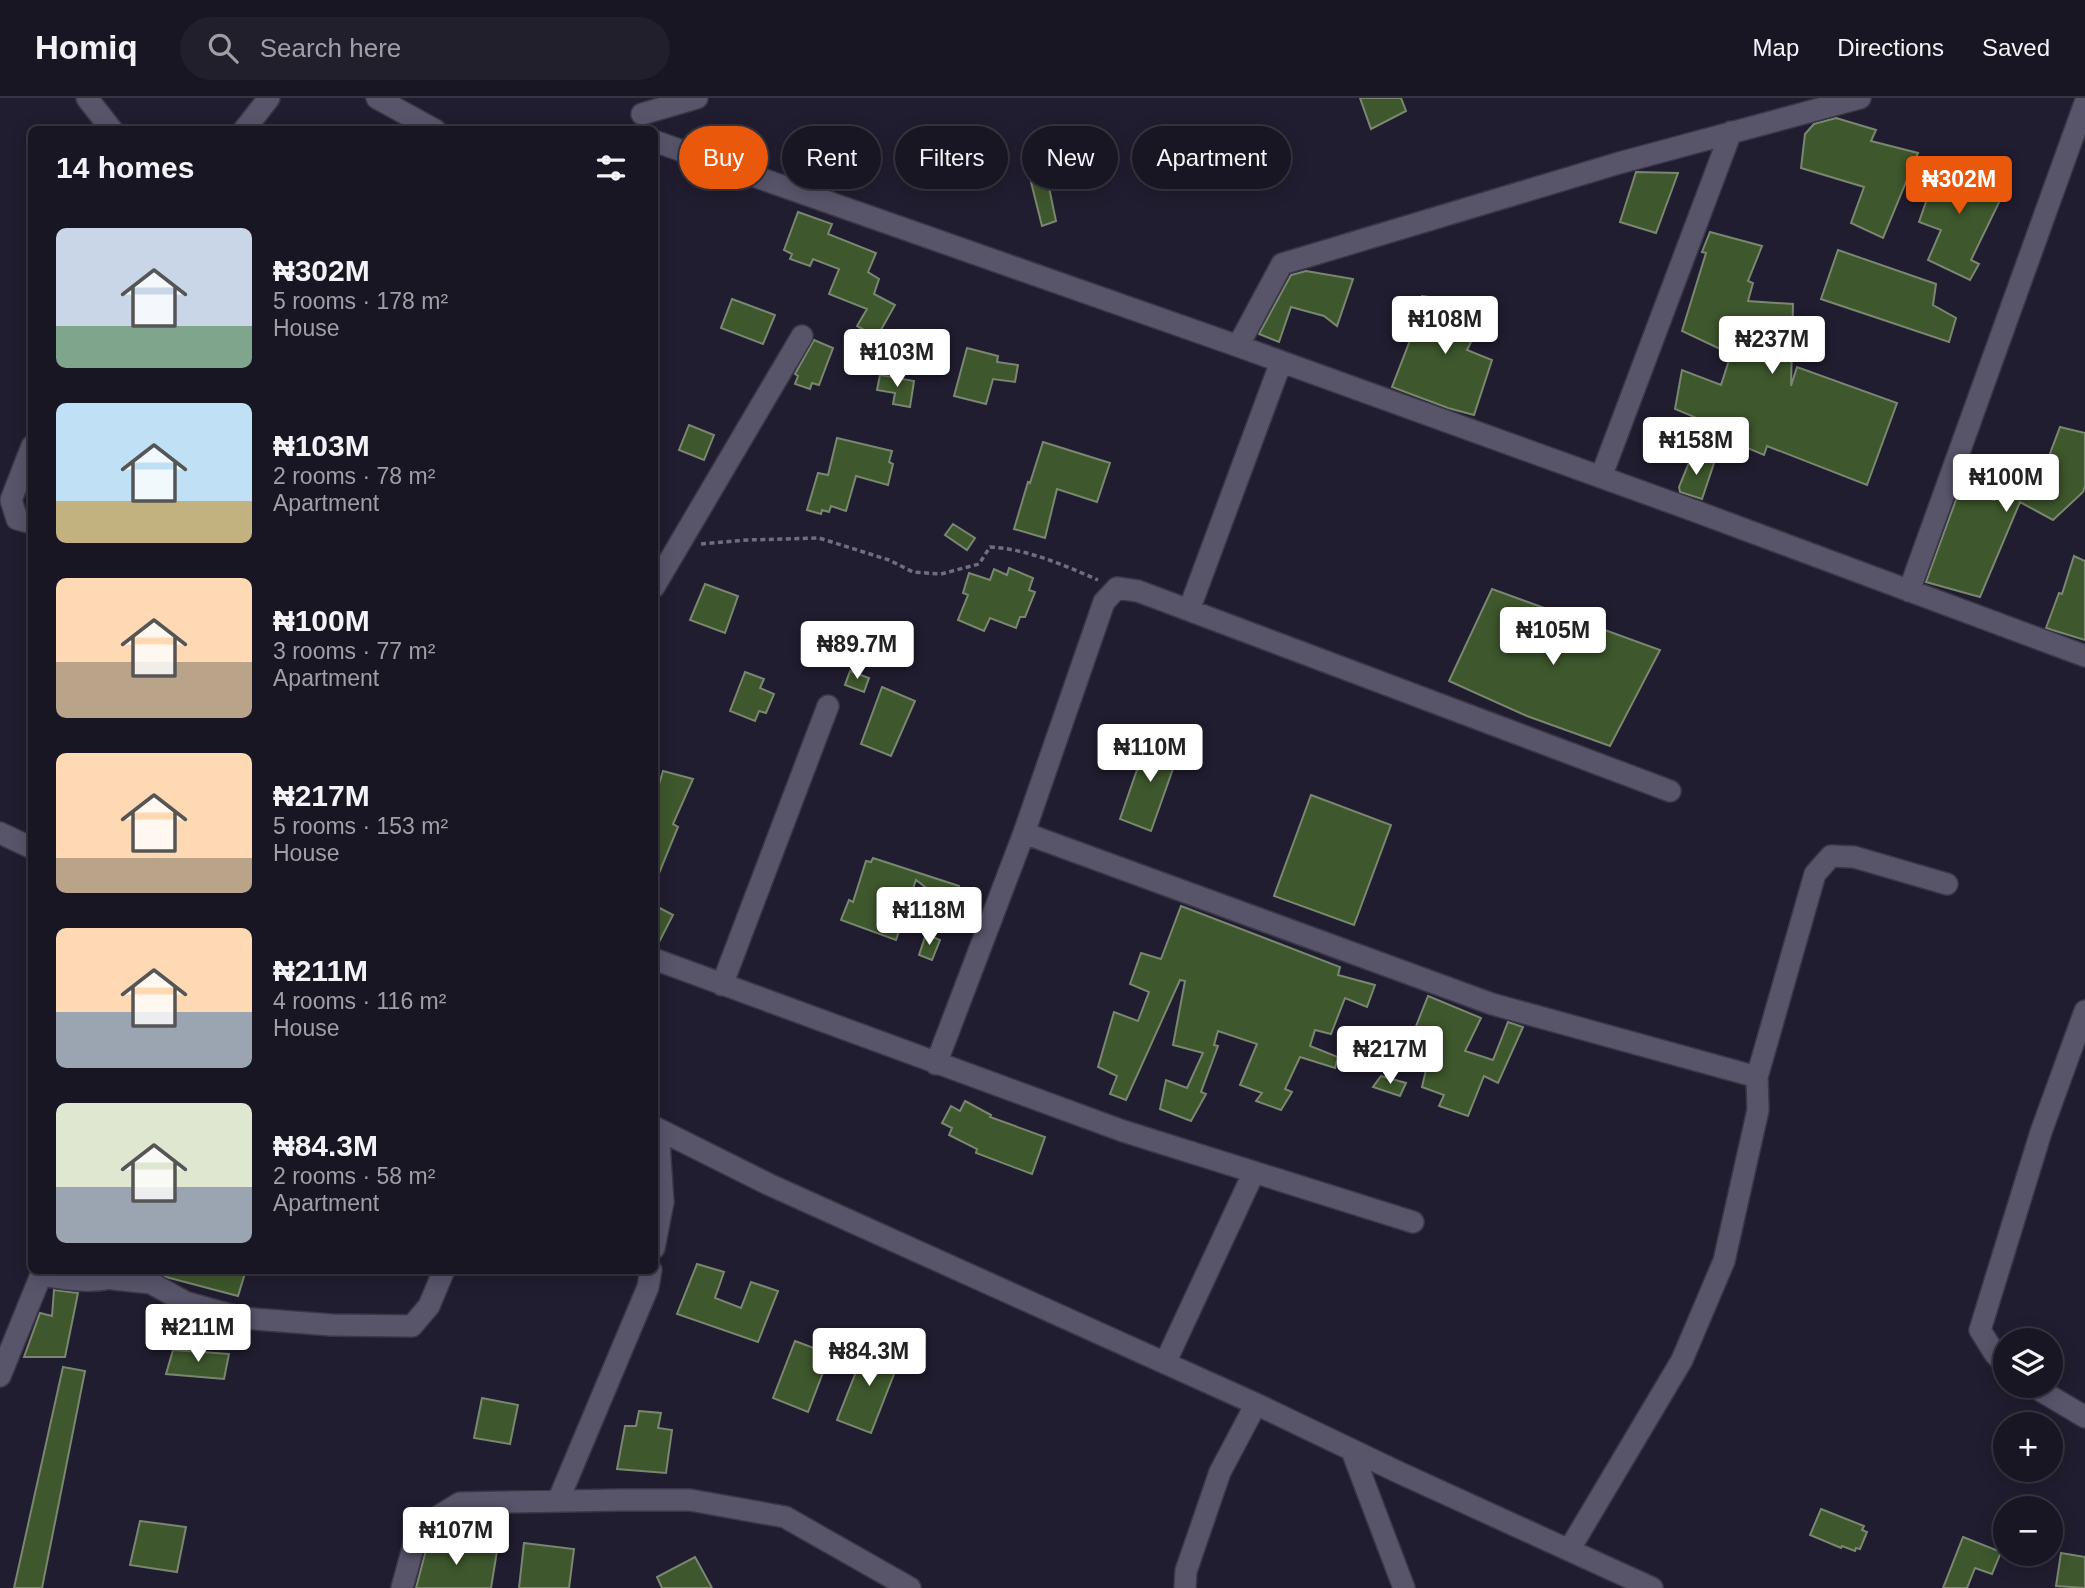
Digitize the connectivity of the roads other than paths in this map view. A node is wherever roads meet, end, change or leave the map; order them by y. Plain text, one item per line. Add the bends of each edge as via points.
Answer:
1 (87, 98) edge
2 (269, 98) edge
3 (696, 98) edge
4 (1860, 98) edge
5 (380, 99) edge
6 (2085, 103) edge
7 (642, 114) edge
8 (109, 126) edge
9 (247, 126) edge
10 (428, 126) edge
11 (1731, 132) junction
12 (658, 142) edge
13 (802, 336) dead end
14 (1238, 346) junction
15 (1281, 362) junction
16 (28, 456) edge
17 (1601, 477) junction
18 (28, 522) edge
19 (658, 580) edge
20 (1909, 591) junction
21 (1189, 610) junction
22 (2085, 656) edge
23 (828, 706) dead end
24 (1670, 791) dead end
25 (0, 833) edge
26 (1024, 833) junction
27 (28, 846) edge
28 (1947, 884) dead end
29 (658, 961) edge
30 (722, 985) junction
31 (2085, 1011) edge
32 (936, 1063) junction
33 (1757, 1077) junction
34 (658, 1129) edge
35 (658, 1149) edge
36 (1254, 1172) junction
37 (1413, 1222) dead end
38 (658, 1228) edge
39 (43, 1274) edge
40 (47, 1274) edge
41 (442, 1274) edge
42 (650, 1274) edge
43 (123, 1275) edge
44 (1993, 1351) edge
45 (1165, 1363) junction
46 (0, 1376) edge
47 (2053, 1398) edge
48 (1256, 1404) junction
49 (2085, 1417) edge
50 (1352, 1451) junction
51 (558, 1501) junction
52 (1569, 1550) junction
53 (402, 1588) edge
54 (909, 1588) edge
55 (1185, 1588) edge
56 (1404, 1588) edge
57 (1652, 1588) edge

1 - 8 street
2 - 9 street
3 - 7 street
4 - 11 street
5 - 10 street
6 - 20 street
11 - 14 street via 1282,264
11 - 17 street
12 - 14 street
13 - 19 street
14 - 15 street
15 - 17 street
15 - 21 street
16 - 18 street via 11,500 17,519
17 - 20 street
20 - 22 street
21 - 24 street
21 - 26 street via 1138,590 1117,588 1104,602
23 - 30 street
25 - 27 street
26 - 32 street
26 - 33 street via 1492,1004
28 - 33 street via 1854,857 1831,856 1815,874
29 - 30 street
30 - 32 street
31 - 44 street via 2041,1132 1980,1330
32 - 36 street via 1123,1131
33 - 52 street via 1758,1110 1724,1261 1682,1360
34 - 45 street via 768,1184
35 - 38 street via 663,1202
36 - 37 street
36 - 45 street
39 - 46 street
40 - 43 street via 74,1281
41 - 43 street via 429,1306 412,1326 242,1318 185,1302 151,1283
42 - 51 street
45 - 48 street
47 - 49 street
48 - 50 street
48 - 55 street via 1220,1472 1186,1571
50 - 52 street
50 - 56 street
51 - 53 street via 460,1503 429,1522 414,1544
51 - 54 street via 690,1500 785,1517
52 - 57 street

